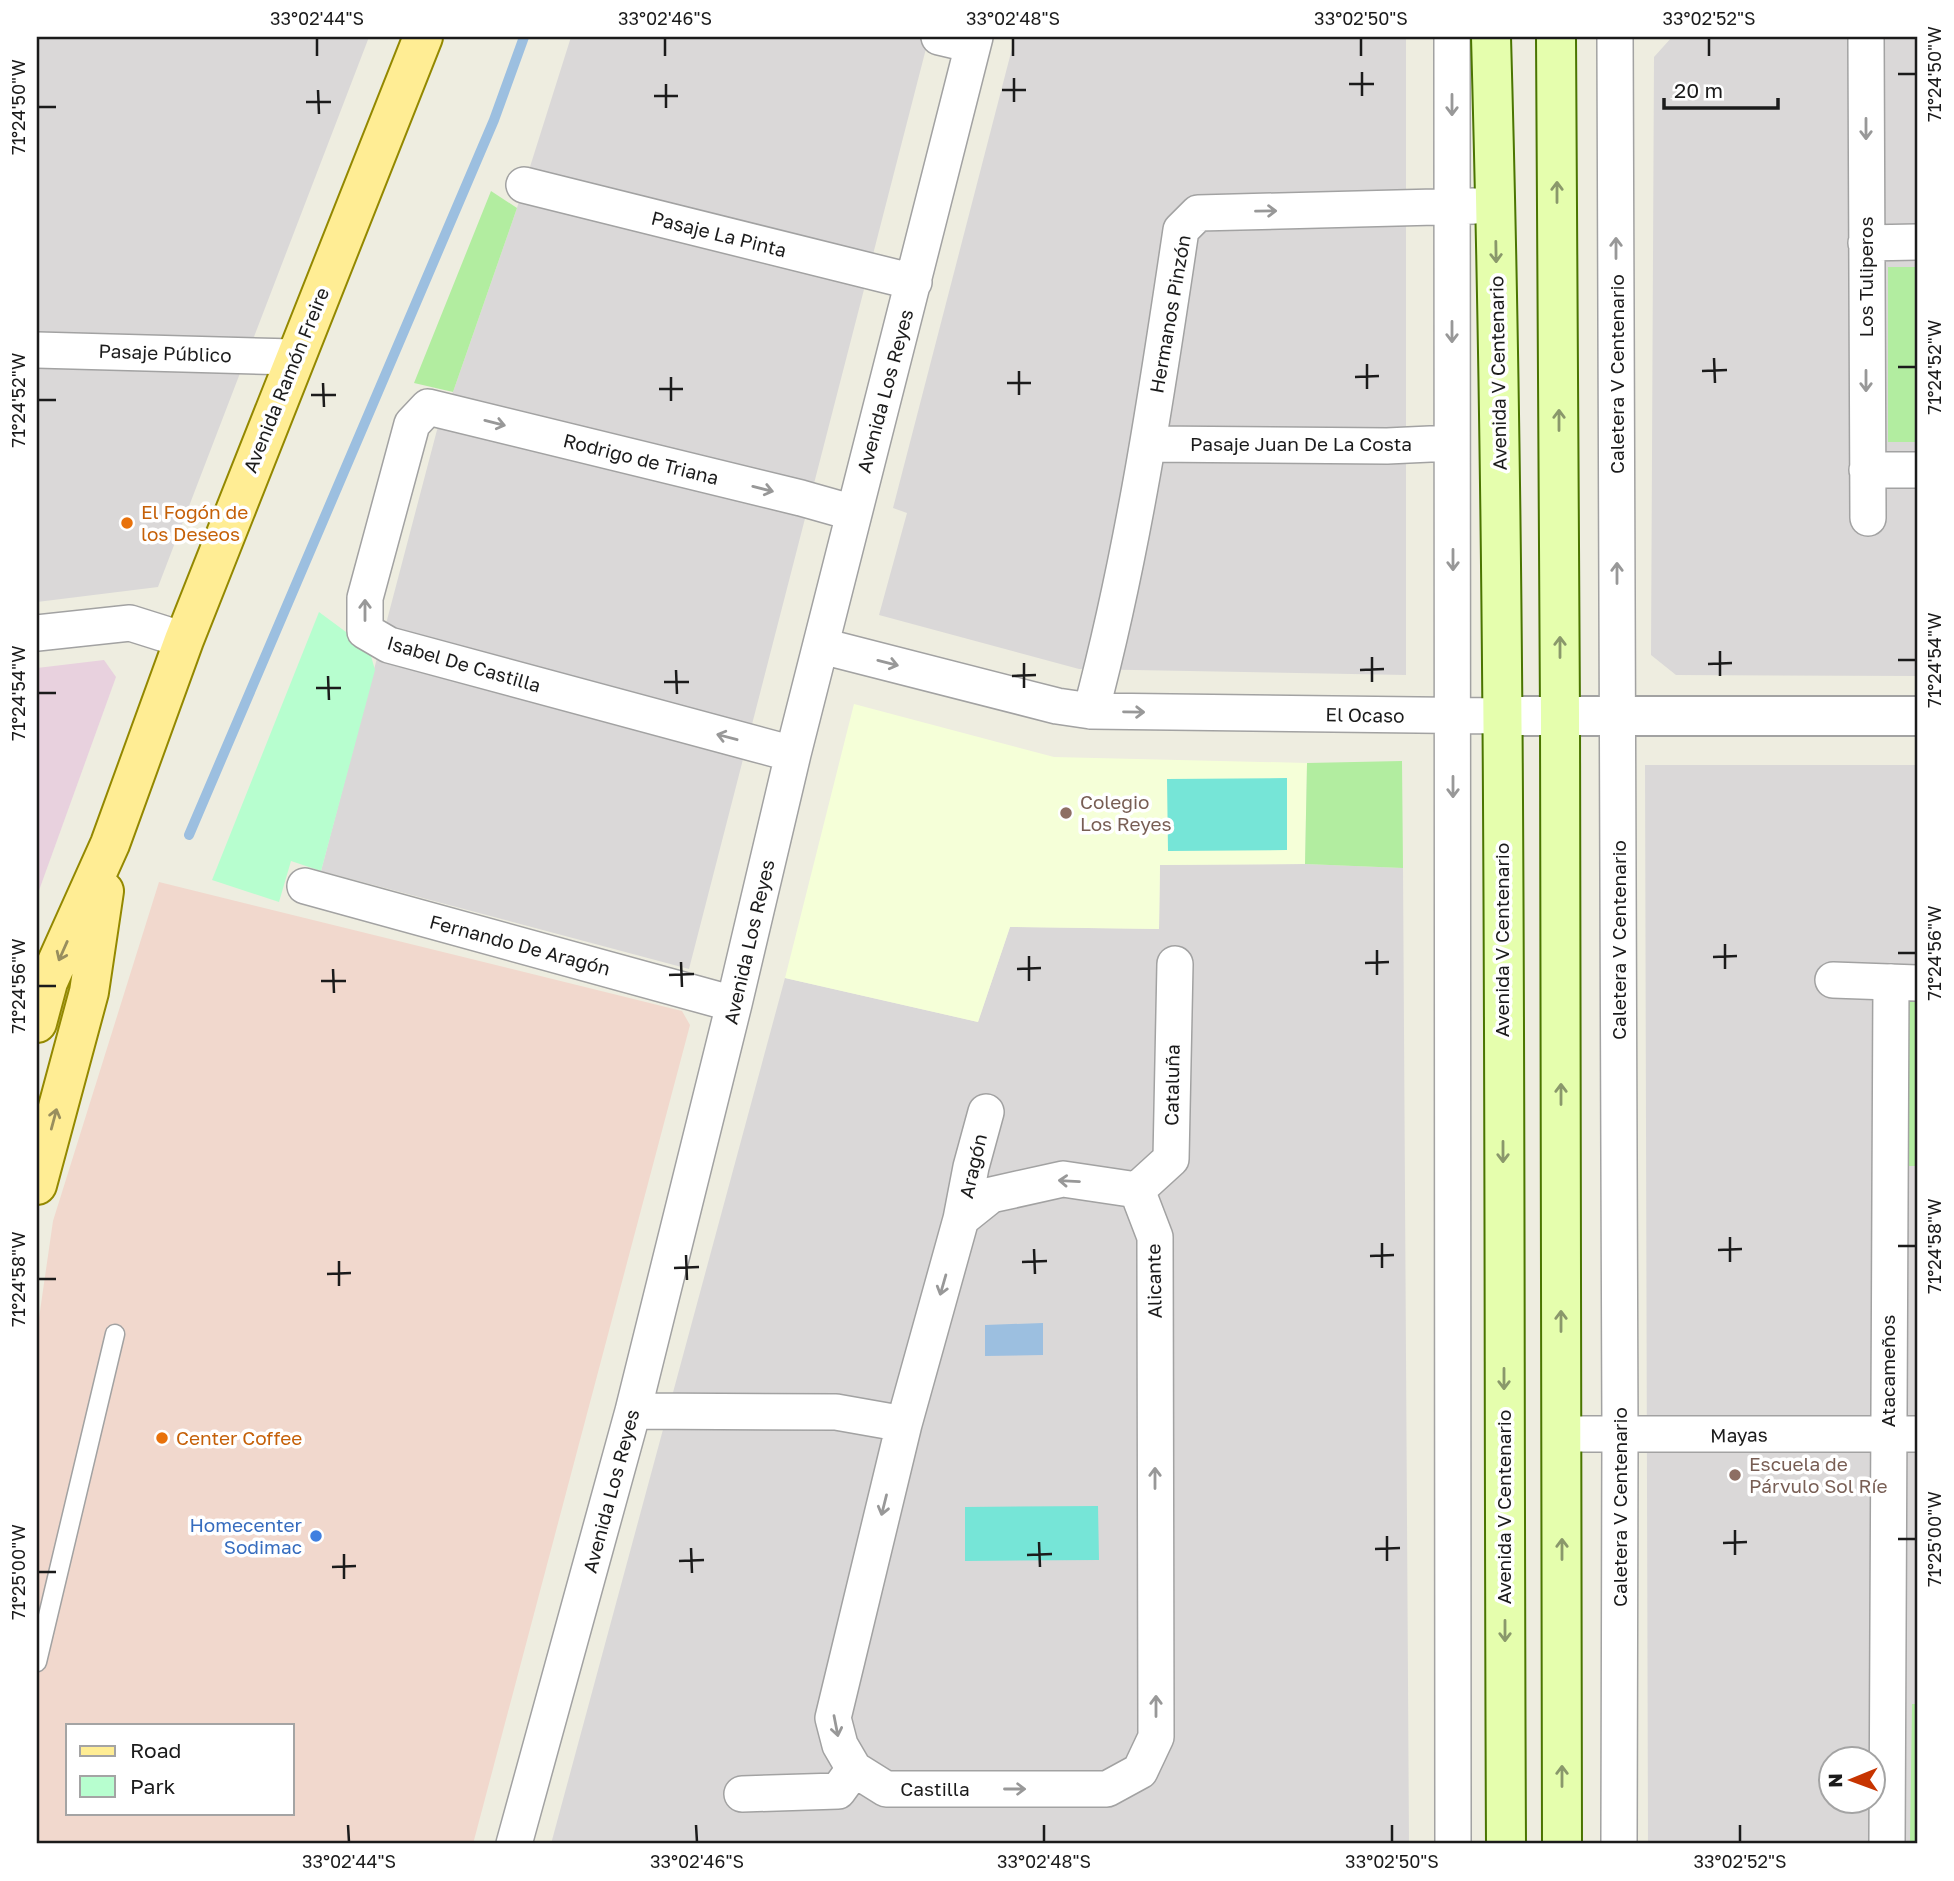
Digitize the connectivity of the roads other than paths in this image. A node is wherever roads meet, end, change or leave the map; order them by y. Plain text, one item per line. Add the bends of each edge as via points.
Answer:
1 (423, 37) edge
2 (939, 37) edge
3 (1452, 37) edge
4 (1491, 37) edge
5 (1556, 37) edge
6 (1615, 37) edge
7 (1866, 37) edge
8 (974, 41) edge
9 (524, 186) dead end
10 (1496, 205) junction
11 (1452, 206) junction
12 (1866, 243) junction
13 (1917, 243) edge
14 (914, 282) junction
15 (37, 349) edge
16 (294, 357) junction
17 (428, 407) joint
18 (1452, 443) junction
19 (1149, 444) junction
20 (1867, 470) junction
21 (1917, 470) edge
22 (854, 513) junction
23 (1868, 517) dead end
24 (37, 634) edge
25 (184, 640) junction
26 (822, 646) junction
27 (1091, 711) junction
28 (1560, 715) junction
29 (1618, 715) junction
30 (1453, 716) junction
31 (1502, 716) junction
32 (1917, 716) edge
33 (793, 754) junction
34 (110, 844) junction
35 (305, 886) dead end
36 (1175, 964) dead end
37 (1833, 980) dead end
38 (1904, 982) edge
39 (734, 1003) junction
40 (37, 1023) edge
41 (986, 1112) dead end
42 (1903, 1179) edge
43 (37, 1185) edge
44 (1137, 1190) junction
45 (961, 1220) junction
46 (115, 1335) dead end
47 (633, 1411) junction
48 (904, 1424) junction
49 (1562, 1434) junction
50 (1903, 1434) edge
51 (1620, 1435) junction
52 (37, 1662) edge
53 (1903, 1684) edge
54 (854, 1769) junction
55 (1140, 1771) joint
56 (742, 1794) dead end
57 (514, 1844) edge
58 (1453, 1844) edge
59 (1506, 1844) edge
60 (1562, 1844) edge
61 (1619, 1844) edge
62 (1887, 1844) edge

1 - 16 main road, Avenida Ramón Freire
2 - 8 street
3 -> 11 street
4 - 10 main road, Avenida V Centenario
28 -> 5 main road
29 -> 6 street, Caletera V Centenario
7 -> 12 street, Los Tuliperos
8 - 14 street, Avenida Los Reyes
9 - 14 street, Pasaje La Pinta
10 - 11 street, Hermanos Pinzón
10 -> 31 main road, Avenida V Centenario
11 -> 18 street
19 -> 11 street, Hermanos Pinzón via 1181,230 1198,213
12 - 13 street
12 -> 20 street, Los Tuliperos
14 - 22 street, Avenida Los Reyes
15 - 16 street, Pasaje Público
16 - 25 main road, Avenida Ramón Freire
17 -> 22 street, Rodrigo de Triana
33 -> 17 street, Isabel De Castilla via 389,645 365,631 365,598 412,424
18 - 19 street, Pasaje Juan De La Costa
18 -> 30 street
19 - 27 street, Hermanos Pinzón via 1110,641
20 - 21 street
20 - 23 street, Los Tuliperos
22 - 26 street, Avenida Los Reyes
24 - 25 street via 130,623
25 - 34 main road, Avenida Ramón Freire
26 -> 27 street, El Ocaso
26 - 33 street, Avenida Los Reyes
27 -> 30 street, El Ocaso
28 - 29 street, El Ocaso
28 - 31 street, El Ocaso
49 -> 28 main road
29 - 32 street, El Ocaso
29 - 51 street, Caletera V Centenario
30 - 31 street, El Ocaso
30 -> 58 street
31 -> 59 main road, Avenida V Centenario
33 - 39 street, Avenida Los Reyes
34 -> 40 main road, Avenida Ramón Freire via 48,982
43 -> 34 main road, Avenida Ramón Freire via 89,992
35 - 39 street, Fernando De Aragón
36 - 44 street, Cataluña via 1171,1159
37 - 38 street
38 - 42 street, Atacameños
39 - 47 street, Avenida Los Reyes
41 - 45 street, Aragón
42 - 50 street, Atacameños
44 -> 45 street via 1063,1179 991,1195
55 -> 44 street, Alicante via 1156,1737 1155,1237
45 -> 48 street
46 - 52 lane
47 - 48 street via 836,1412
47 - 57 street, Avenida Los Reyes
48 -> 54 street via 833,1718 840,1745
49 - 51 street, Mayas
60 -> 49 main road
50 - 51 street, Mayas
50 - 53 street, Atacameños
51 - 61 street, Caletera V Centenario
53 - 62 street, Atacameños
54 -> 55 street, Castilla via 886,1789 1107,1789
54 - 56 street via 838,1791

